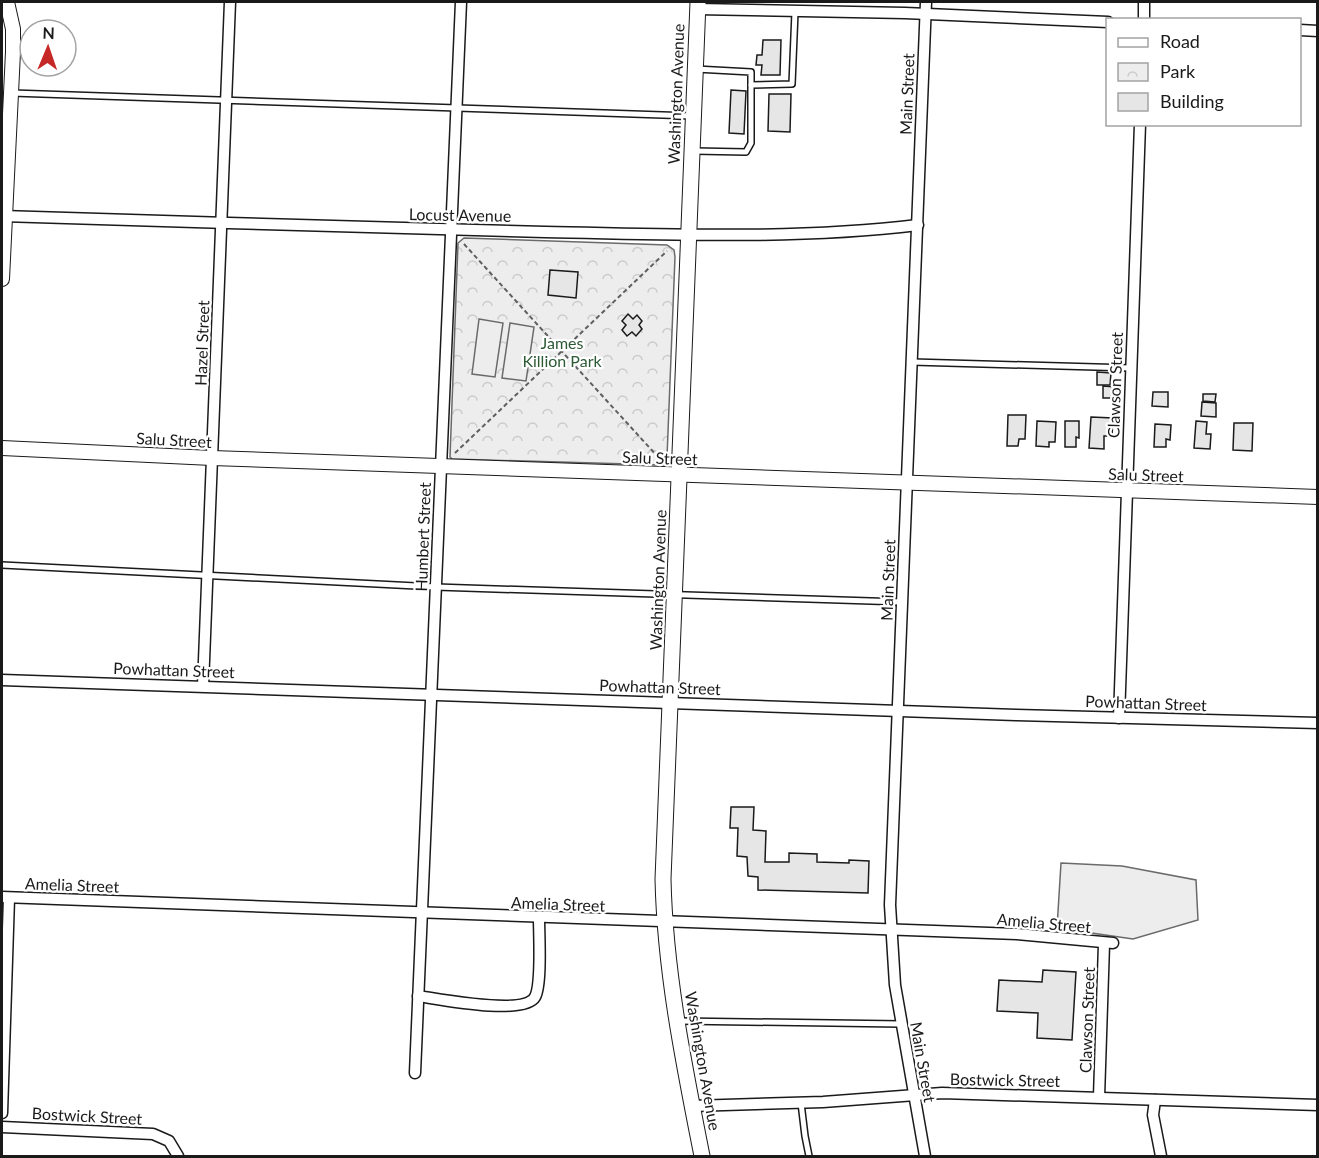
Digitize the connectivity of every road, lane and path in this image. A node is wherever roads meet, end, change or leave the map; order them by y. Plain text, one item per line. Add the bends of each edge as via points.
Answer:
1 (8, 2) edge
2 (230, 2) edge
3 (461, 2) edge
4 (926, 2) edge
5 (1144, 2) edge
6 (698, 5) edge
7 (795, 12) junction
8 (925, 15) junction
9 (1144, 18) edge
10 (1106, 22) edge
11 (695, 69) junction
12 (751, 85) junction
13 (11, 93) junction
14 (226, 101) junction
15 (456, 108) junction
16 (694, 116) junction
17 (1140, 126) edge
18 (692, 151) junction
19 (3, 216) edge
20 (222, 223) junction
21 (918, 225) junction
22 (451, 230) junction
23 (689, 235) junction
24 (464, 244) dead end
25 (667, 251) dead end
26 (2, 279) edge
27 (562, 352) junction
28 (912, 362) junction
29 (1131, 368) junction
30 (2, 448) edge
31 (455, 453) dead end
32 (212, 458) junction
33 (659, 465) dead end
34 (441, 466) junction
35 (680, 475) junction
36 (907, 483) junction
37 (1126, 490) junction
38 (1317, 497) edge
39 (2, 565) edge
40 (207, 576) junction
41 (436, 587) junction
42 (675, 594) junction
43 (902, 602) junction
44 (2, 680) edge
45 (202, 686) junction
46 (432, 696) junction
47 (670, 703) junction
48 (898, 709) junction
49 (1119, 718) junction
50 (1317, 723) edge
51 (5, 898) edge
52 (422, 913) junction
53 (539, 918) junction
54 (665, 923) junction
55 (890, 929) junction
56 (1109, 943) joint
57 (418, 996) junction
58 (677, 1021) junction
59 (901, 1024) junction
60 (415, 1073) dead end
61 (913, 1095) junction
62 (1099, 1097) junction
63 (1155, 1100) junction
64 (801, 1103) junction
65 (1317, 1105) edge
66 (692, 1106) junction
67 (2, 1113) edge
68 (2, 1127) edge
69 (178, 1156) edge
70 (702, 1156) edge
71 (809, 1156) edge
72 (925, 1156) edge
73 (1161, 1156) edge

1 - 13 street via 13,29
2 - 14 street, Hazel Street
3 - 15 street, Humbert Street
4 - 8 street, Main Street
5 - 9 street
6 - 7 street
6 - 11 main road, Washington Avenue
7 - 8 street
7 - 12 lane via 792,84
8 - 10 street
8 - 21 street, Main Street
11 - 12 lane via 751,72
11 - 16 main road, Washington Avenue
12 - 18 lane via 751,143 746,152
13 - 14 lane
13 - 19 street
14 - 15 lane
14 - 20 street, Hazel Street
15 - 16 lane
15 - 22 street, Humbert Street
16 - 18 main road, Washington Avenue
17 - 29 street, Clawson Street
18 - 23 main road, Washington Avenue
19 - 20 street, Locust Avenue
19 - 26 street
20 - 22 street, Locust Avenue
20 - 32 street, Hazel Street
21 - 23 street, Locust Avenue via 874,231
21 - 28 street, Main Street
22 - 23 street, Locust Avenue
22 - 34 street, Humbert Street
23 - 35 main road, Washington Avenue
24 - 27 path
25 - 27 path
27 - 31 path
27 - 33 path via 658,456
28 - 29 lane
28 - 36 street, Main Street
29 - 37 street, Clawson Street
30 - 32 street, Salu Street
32 - 34 street, Salu Street
32 - 40 street, Hazel Street
34 - 35 street, Salu Street
34 - 41 street, Humbert Street
35 - 36 street, Salu Street
35 - 42 main road, Washington Avenue
36 - 37 street, Salu Street
36 - 43 street, Main Street
37 - 38 street, Salu Street
37 - 49 street, Clawson Street
39 - 40 lane
40 - 41 lane
40 - 45 street, Hazel Street
41 - 42 lane
41 - 46 street, Humbert Street
42 - 43 lane
42 - 47 main road, Washington Avenue
43 - 48 street, Main Street
44 - 45 street, Powhattan Street
45 - 46 street, Powhattan Street
46 - 47 street, Powhattan Street
46 - 52 street, Humbert Street
47 - 48 street, Powhattan Street
47 - 54 main road, Washington Avenue via 664,826
48 - 49 street, Powhattan Street
48 - 55 street, Main Street
49 - 50 street, Powhattan Street
51 - 52 street, Amelia Street
51 - 67 street
52 - 53 street, Amelia Street
52 - 57 street, Humbert Street
53 - 54 street, Amelia Street
53 - 57 street via 537,993 530,1002 492,1005
54 - 55 street, Amelia Street
54 - 58 main road, Washington Avenue
55 - 56 street, Amelia Street via 1017,934
55 - 59 street, Main Street
56 - 62 street, Clawson Street
57 - 60 street, Humbert Street
58 - 59 lane
58 - 66 main road, Washington Avenue
59 - 61 street, Main Street
61 - 62 street, Bostwick Street
61 - 64 street, Bostwick Street
61 - 72 street, Main Street
62 - 63 street, Bostwick Street
63 - 65 street, Bostwick Street
63 - 73 street via 1153,1114
64 - 66 street, Bostwick Street
64 - 71 lane
66 - 70 main road, Washington Avenue
68 - 69 street, Bostwick Street via 153,1134 169,1141

